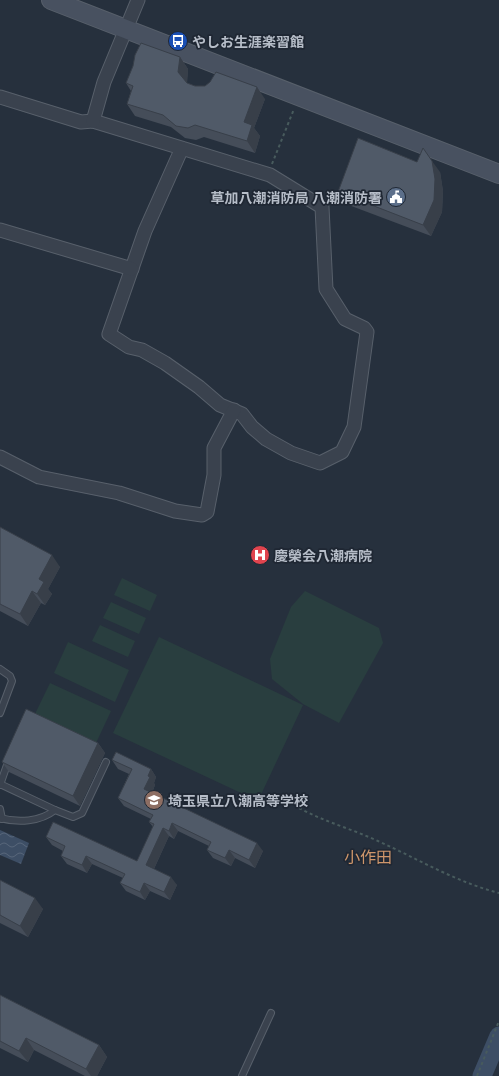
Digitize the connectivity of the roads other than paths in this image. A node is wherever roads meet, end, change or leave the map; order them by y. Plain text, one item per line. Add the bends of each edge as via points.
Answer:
1 (51, 0) edge
2 (138, 0) edge
3 (126, 30) junction
4 (0, 97) edge
5 (93, 121) junction
6 (182, 148) junction
7 (499, 174) edge
8 (0, 230) edge
9 (132, 269) junction
10 (234, 410) junction
11 (1, 455) edge
12 (0, 669) edge
13 (0, 712) edge
14 (11, 755) edge
15 (106, 762) dead end
16 (0, 784) edge
17 (0, 809) edge
18 (55, 810) junction
19 (1, 818) edge
20 (271, 1013) dead end
21 (242, 1076) edge

1 - 3 street
2 - 3 street
3 - 5 street via 104,82
3 - 7 street
4 - 5 street via 81,122
5 - 6 street
6 - 9 street via 145,231
6 - 10 street via 270,175 322,207 326,289 346,319 367,332 354,427 342,452 320,463 291,453 266,439 242,414
8 - 9 street
9 - 10 street via 109,334 129,347 142,350 165,363 199,386 220,405
10 - 11 street via 214,448 214,475 207,512 202,515 176,511 119,493 39,477
12 - 13 lane via 10,676 12,681
14 - 16 lane
15 - 18 lane via 82,813 73,817
16 - 18 lane
17 - 19 lane
18 - 19 lane via 48,816 23,821
20 - 21 lane

